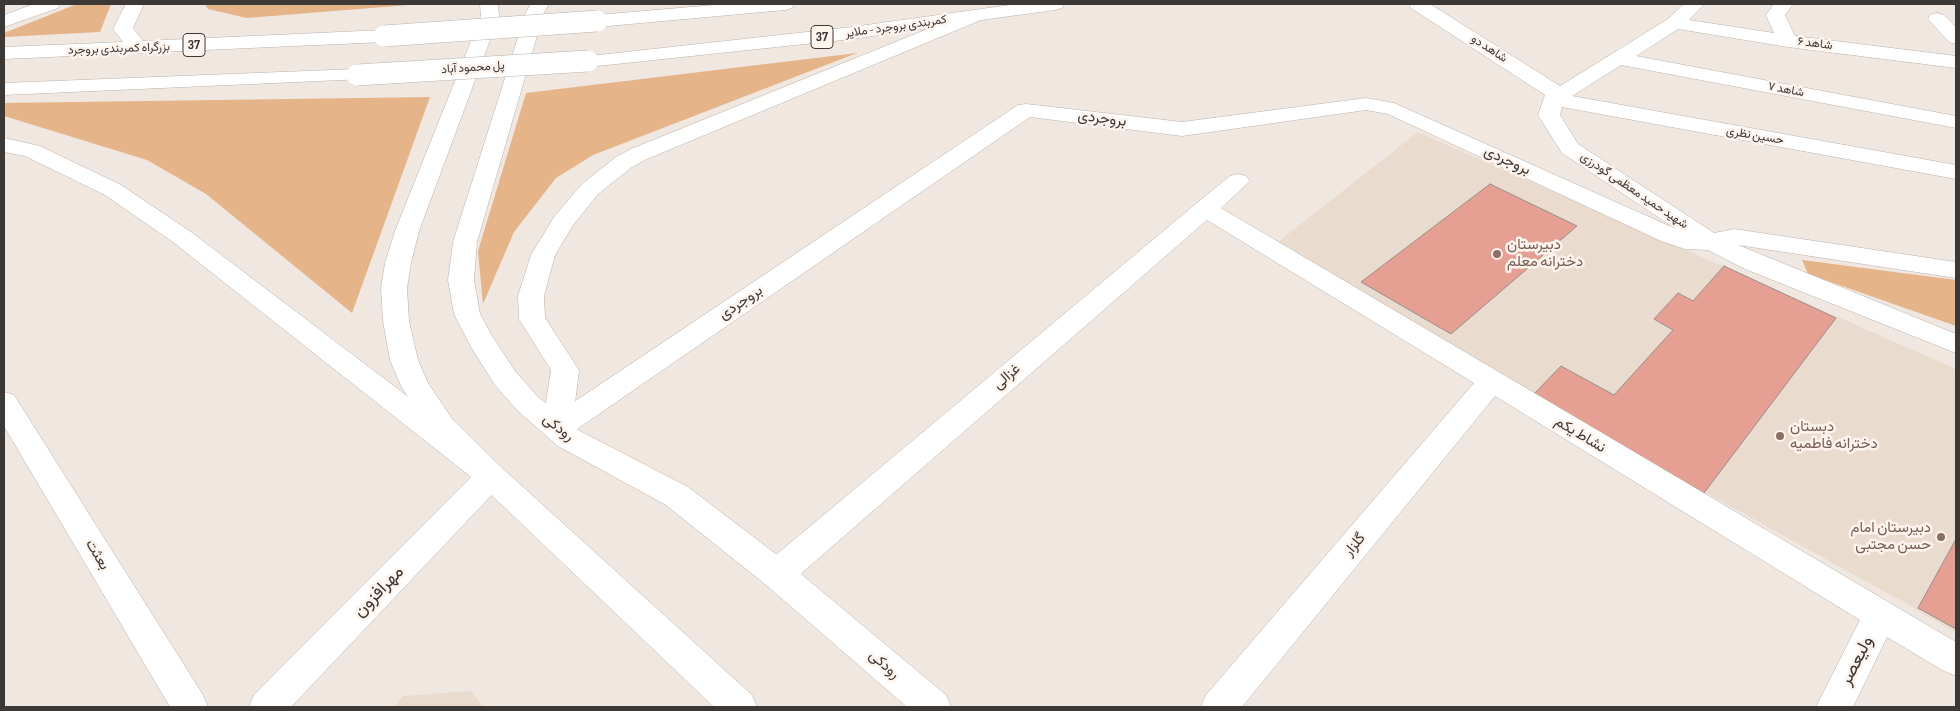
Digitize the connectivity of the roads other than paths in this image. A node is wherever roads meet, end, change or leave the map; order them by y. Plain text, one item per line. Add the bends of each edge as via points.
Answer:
1 (51, 4) edge
2 (135, 4) edge
3 (489, 4) edge
4 (540, 4) edge
5 (776, 4) edge
6 (1055, 4) edge
7 (1418, 4) edge
8 (1695, 4) edge
9 (1784, 4) edge
10 (977, 15) junction
11 (1956, 15) edge
12 (4, 21) edge
13 (1675, 22) junction
14 (1956, 38) edge
15 (1788, 41) junction
16 (139, 48) junction
17 (4, 53) edge
18 (1616, 58) junction
19 (588, 61) joint
20 (1956, 62) edge
21 (4, 89) edge
22 (1556, 97) junction
23 (1956, 122) edge
24 (4, 145) edge
25 (1956, 172) edge
26 (1238, 181) dead end
27 (1205, 208) junction
28 (1713, 243) junction
29 (1956, 270) edge
30 (1956, 344) edge
31 (1492, 382) junction
32 (4, 402) edge
33 (557, 428) junction
34 (491, 476) junction
35 (777, 574) junction
36 (1880, 614) junction
37 (1956, 660) edge
38 (190, 707) edge
39 (267, 707) edge
40 (739, 707) edge
41 (933, 707) edge
42 (1219, 707) edge
43 (1834, 707) edge

1 - 12 main road
2 - 16 main road via 123,29
3 - 34 main road via 490,16 407,231 394,288 396,321 404,360 415,386 443,428
4 - 33 main road, رودکی via 465,242 461,280 467,314 505,378 527,403
5 - 16 main road, بزرگراه کمربندی بروجرد / 37, bridge via 597,22
6 - 10 main road, کمربندی بروجرد - ملایر / 37
7 - 22 main road, شاهد دو
8 - 13 main road
9 - 15 main road via 1775,15
10 - 19 main road, کمربندی بروجرد - ملایر / 37 via 852,33
10 - 33 main road via 639,154 590,189 563,222 543,255 532,296 532,319 565,370
11 - 14 main road via 1936,19
13 - 15 main road, شاهد ۶
13 - 18 main road
15 - 20 main road, شاهد ۶
16 - 17 main road, بزرگراه کمربندی بروجرد / 37
18 - 22 main road
18 - 23 main road, شاهد ۷
19 - 21 main road, پل محمود آباد / 37, bridge via 357,75
22 - 25 main road, حسین نظری
22 - 28 main road, شهید حمید معظمی گودرزی via 1550,115 1570,148
24 - 34 main road via 32,151 113,190 175,232
26 - 27 main road, غزالی
27 - 31 main road, نشاط یکم
27 - 35 main road, غزالی
28 - 29 main road via 1734,237
28 - 30 main road, شهید حمید معظمی گودرزی via 1754,263
28 - 33 main road, بروجردی via 1685,241 1670,236 1394,109 1366,104 1182,130 1026,110
31 - 36 main road, نشاط یکم
31 - 42 main road, گلزار
32 - 38 main road, بعثت
33 - 35 main road, رودکی via 568,438 677,496
34 - 39 main road, مهرافزون
34 - 40 main road
35 - 41 main road, رودکی
36 - 37 main road, نشاط یکم
36 - 43 main road, ولیعصر

